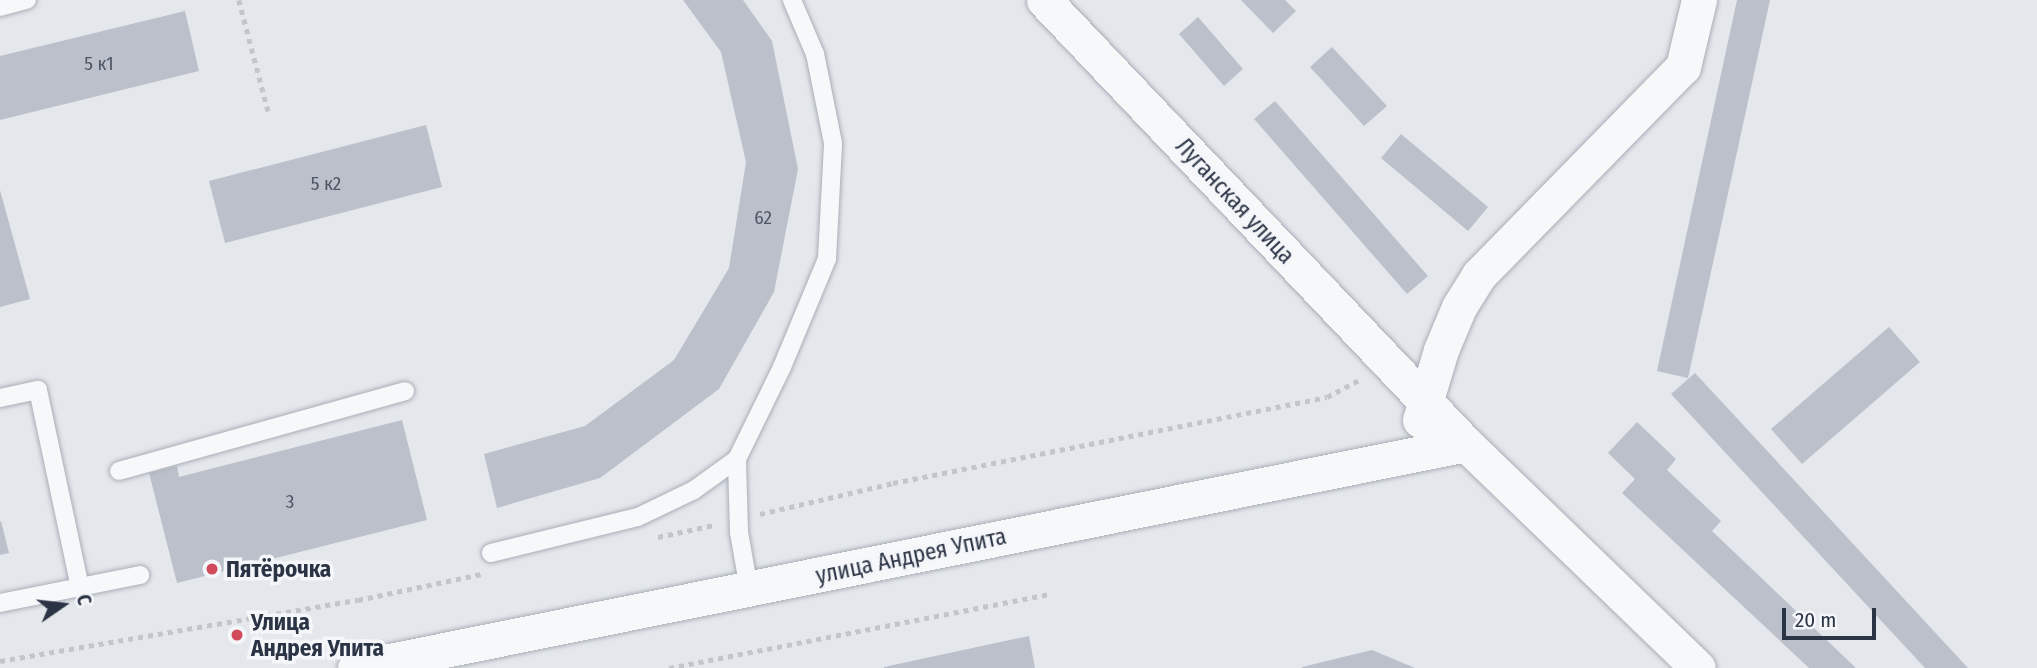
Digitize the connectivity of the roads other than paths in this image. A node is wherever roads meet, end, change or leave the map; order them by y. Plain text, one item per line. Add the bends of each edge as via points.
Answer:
1 (27, 0) edge
2 (792, 0) edge
3 (1044, 0) edge
4 (1699, 0) edge
5 (0, 7) edge
6 (405, 391) dead end
7 (0, 398) edge
8 (1426, 401) junction
9 (1466, 444) junction
10 (1408, 456) junction
11 (737, 459) junction
12 (119, 471) dead end
13 (491, 552) dead end
14 (140, 575) dead end
15 (80, 587) junction
16 (750, 589) junction
17 (0, 603) edge
18 (355, 668) edge
19 (1698, 668) edge

1 - 5 lane
2 - 11 lane via 815,54 833,143 828,259
3 - 8 street, Луганская улица
4 - 8 street via 1683,67 1479,275 1459,307
6 - 12 lane
7 - 15 lane via 38,390
8 - 9 street, Луганская улица
8 - 10 street
9 - 10 street, улица Андрея Упита
9 - 19 street, Луганская улица
10 - 16 street, улица Андрея Упита
11 - 13 lane via 694,490 638,517
11 - 16 lane via 738,520
14 - 15 lane
15 - 17 lane
16 - 18 street, улица Андрея Упита

